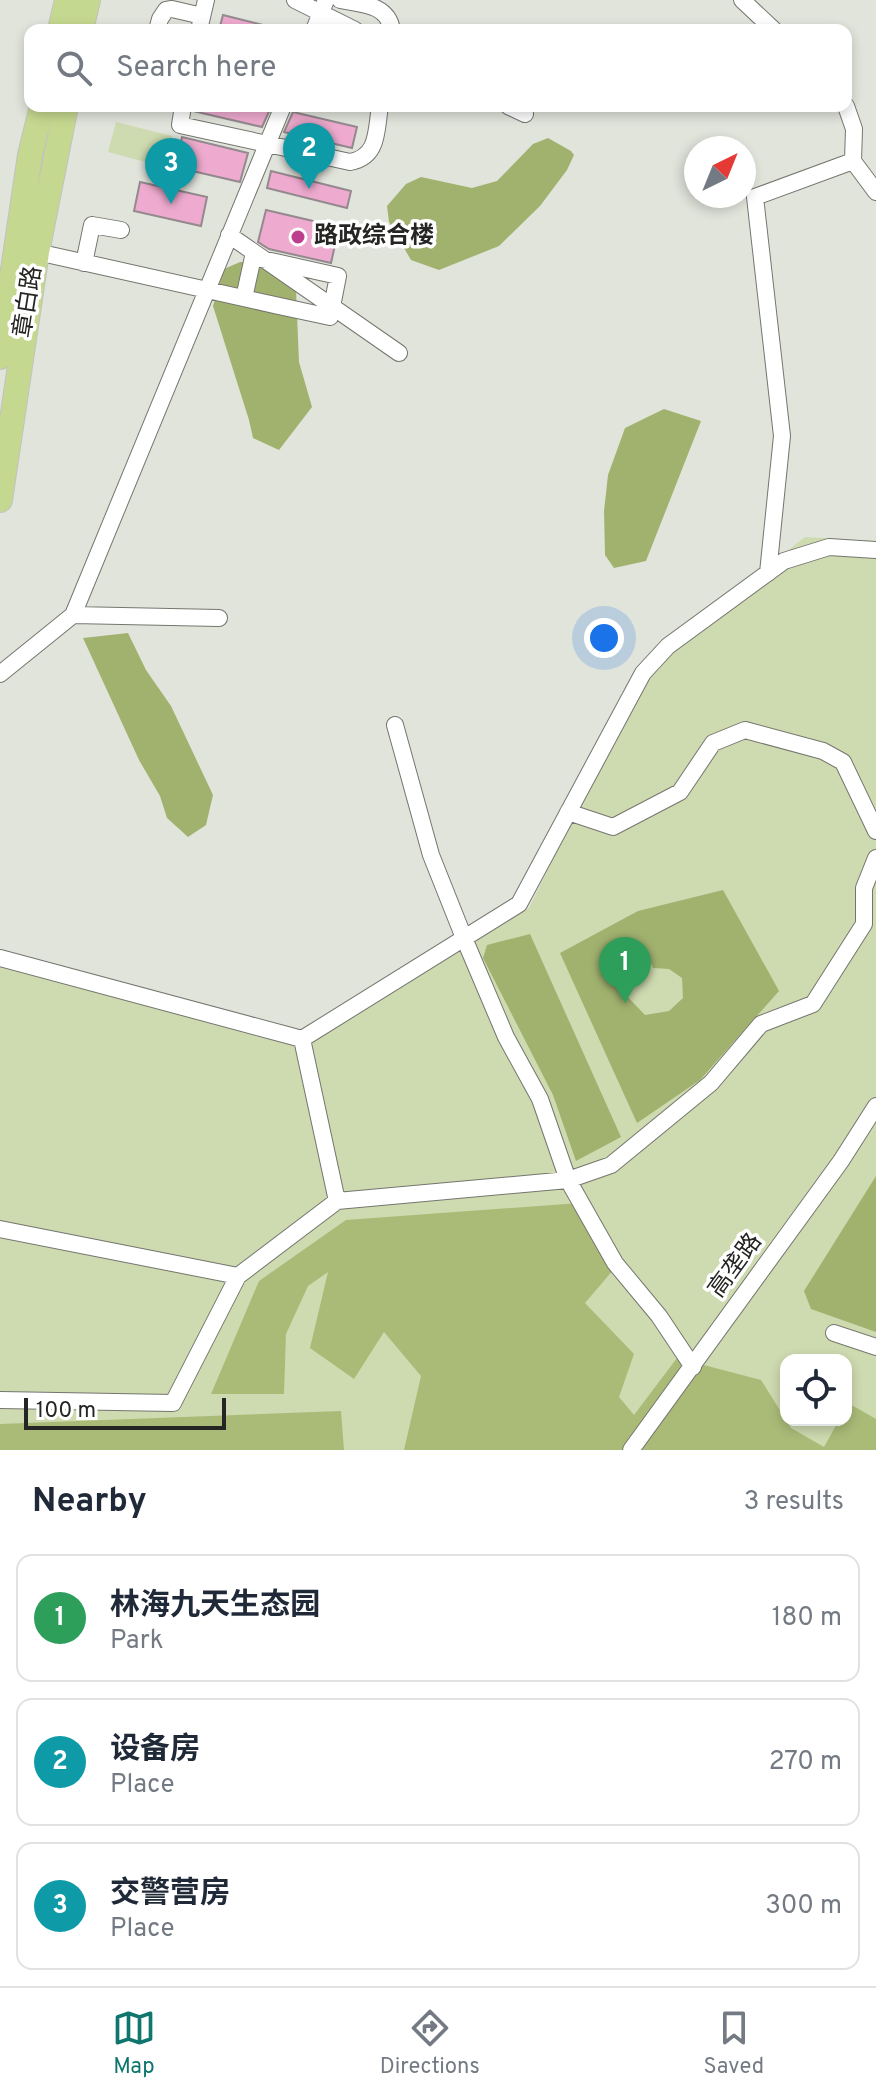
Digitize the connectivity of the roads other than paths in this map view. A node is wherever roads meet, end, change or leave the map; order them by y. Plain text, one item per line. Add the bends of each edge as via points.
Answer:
1 (67, 0) edge
2 (88, 0) edge
3 (295, 0) edge
4 (340, 0) edge
5 (742, 0) edge
6 (324, 6) edge
7 (202, 15) edge
8 (61, 24) edge
9 (82, 24) edge
10 (159, 24) edge
11 (347, 24) edge
12 (390, 24) edge
13 (768, 24) edge
14 (41, 112) edge
15 (65, 112) edge
16 (182, 112) edge
17 (280, 112) edge
18 (379, 112) edge
19 (521, 112) edge
20 (848, 112) edge
21 (525, 114) dead end
22 (853, 161) junction
23 (876, 192) edge
24 (121, 230) dead end
25 (229, 235) junction
26 (37, 252) junction
27 (84, 263) junction
28 (244, 298) junction
29 (399, 353) dead end
30 (0, 357) edge
31 (0, 500) edge
32 (876, 550) edge
33 (768, 573) junction
34 (73, 615) junction
35 (219, 618) dead end
36 (0, 674) edge
37 (395, 725) dead end
38 (568, 812) junction
39 (876, 831) edge
40 (876, 858) edge
41 (464, 938) junction
42 (0, 958) edge
43 (302, 1039) junction
44 (876, 1106) edge
45 (568, 1180) junction
46 (337, 1201) junction
47 (0, 1229) edge
48 (238, 1276) junction
49 (834, 1333) dead end
50 (876, 1347) edge
51 (693, 1367) junction
52 (0, 1400) edge
53 (631, 1450) edge

1 - 8 highway
2 - 9 highway
3 - 6 street
4 - 12 street via 380,9
5 - 13 street
6 - 11 street
7 - 10 street via 166,10
14 - 30 highway, 章白路
15 - 26 highway, 章白路
16 - 18 street via 180,125 350,162 369,154
17 - 25 street
19 - 21 street
20 - 22 street via 854,129
22 - 23 street
22 - 33 street via 755,197 782,436
24 - 27 street via 92,225
25 - 29 street
25 - 34 street
26 - 27 street
26 - 31 highway, 章白路
27 - 28 street
28 - 28 street via 253,257 338,276 330,317
32 - 33 street via 829,547 784,561
33 - 38 street via 668,646 643,673
34 - 35 street
34 - 36 street
37 - 41 street via 431,855
38 - 39 street via 613,827 680,792 713,743 745,730 823,751 843,762
38 - 41 street via 519,904
40 - 45 street via 864,888 864,924 813,1004 761,1024 711,1083 611,1165
41 - 43 street
41 - 45 street via 506,1037 540,1099
42 - 43 street
43 - 46 street
44 - 51 street, 高垄路
45 - 46 street
45 - 51 street via 615,1263
46 - 48 street
47 - 48 street
48 - 52 street via 173,1403
49 - 50 street
51 - 53 street, 高垄路

